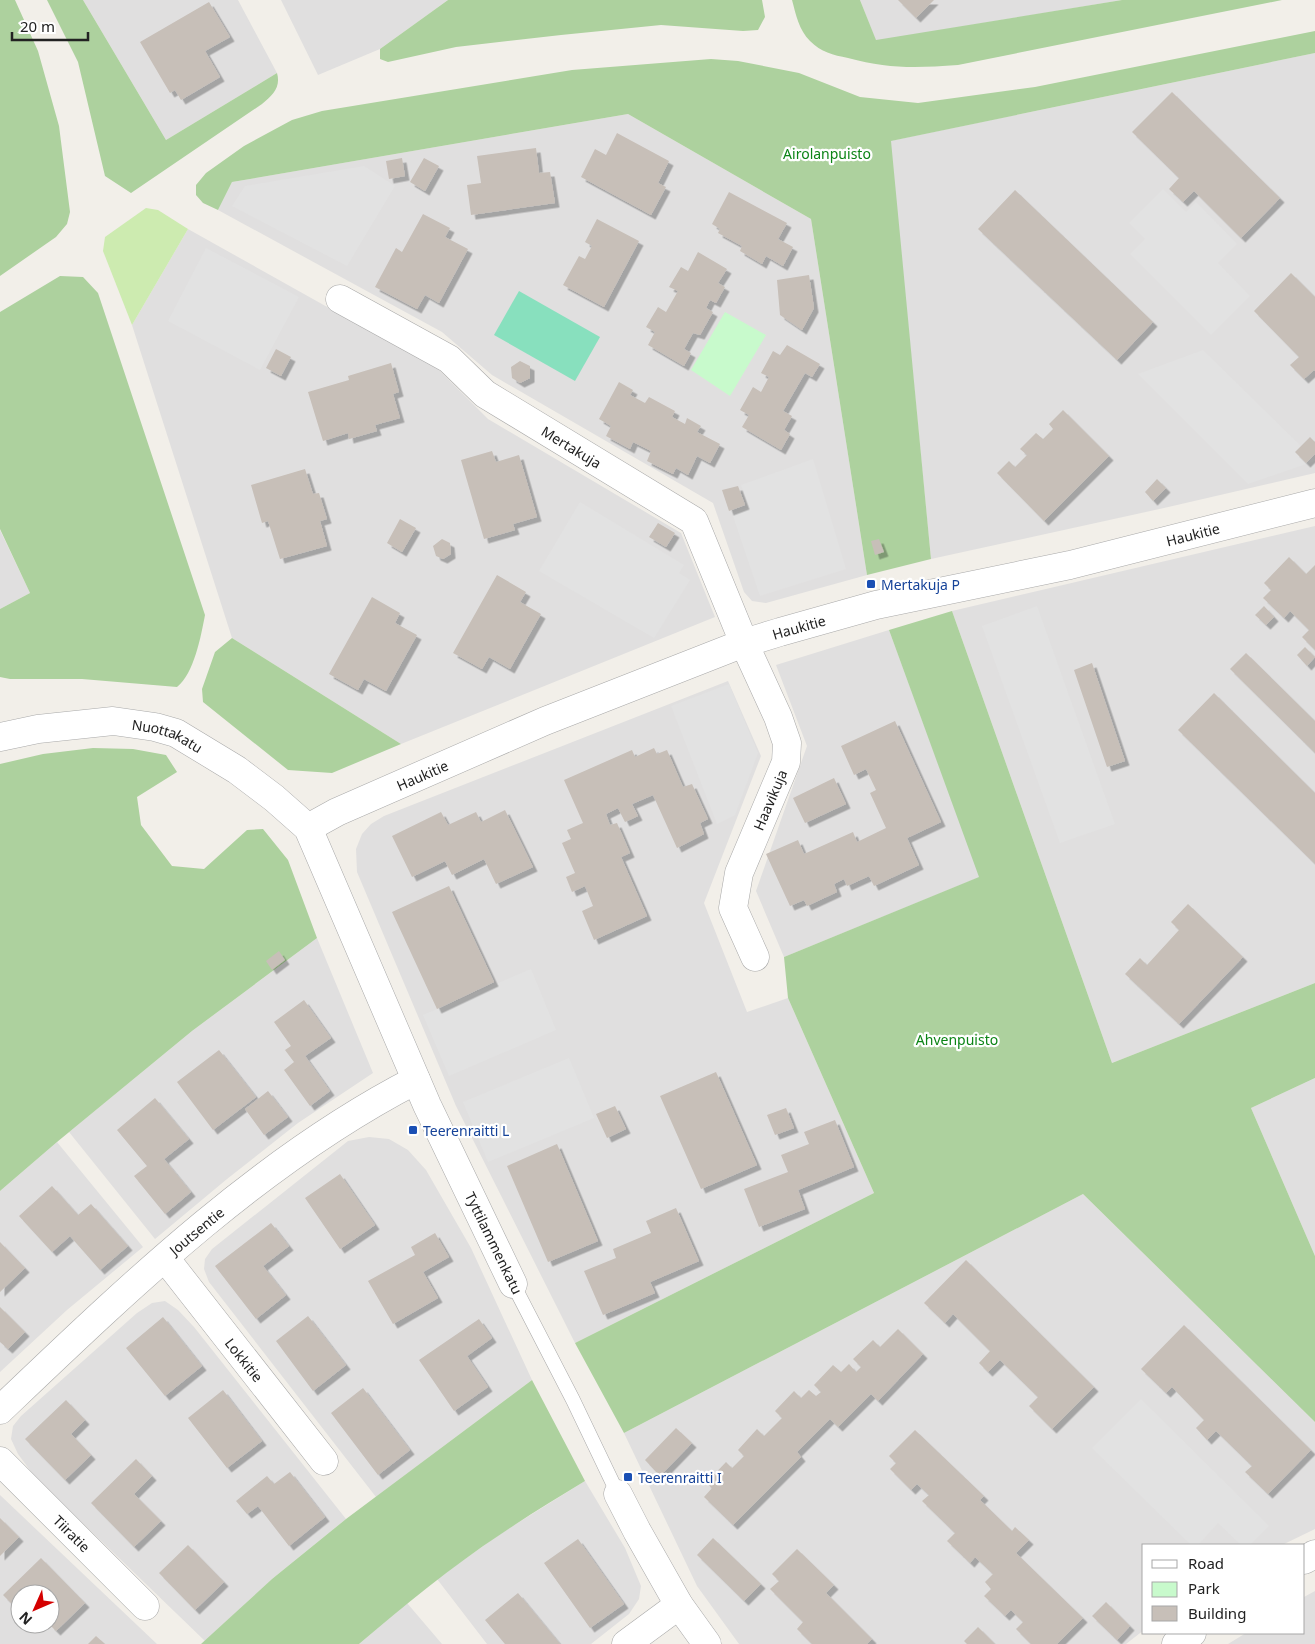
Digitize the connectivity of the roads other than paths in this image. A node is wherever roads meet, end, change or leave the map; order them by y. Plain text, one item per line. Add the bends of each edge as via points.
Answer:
1 (340, 299) dead end
2 (1315, 503) edge
3 (744, 643) junction
4 (0, 737) edge
5 (308, 828) junction
6 (755, 957) dead end
7 (416, 1080) junction
8 (165, 1258) junction
9 (513, 1284) joint
10 (0, 1410) edge
11 (0, 1461) edge
12 (324, 1461) dead end
13 (618, 1494) joint
14 (679, 1605) junction
15 (145, 1606) dead end
16 (1191, 1634) edge
17 (626, 1644) edge
18 (707, 1644) edge
19 (1176, 1644) edge

1 - 3 street, Mertakuja via 449,359 485,394 694,521
2 - 3 street, Haukitie via 1070,565 868,607
3 - 5 street, Haukitie via 545,721 337,812
3 - 6 street, Haavikuja via 787,743 786,762 739,873 733,908
4 - 5 street, Nuottakatu via 38,729 113,721 169,731 237,770
5 - 7 street, Tyttilammenkatu
7 - 8 street, Joutsentie via 308,1145
7 - 9 street, Tyttilammenkatu
8 - 10 street, Joutsentie
8 - 12 street, Lokkitie
9 - 13 lane, Tyttilammenkatu
11 - 15 street, Tiiratie
13 - 14 street, Tyttilammenkatu
14 - 17 street
14 - 18 street, Tyttilammenkatu
16 - 19 street

